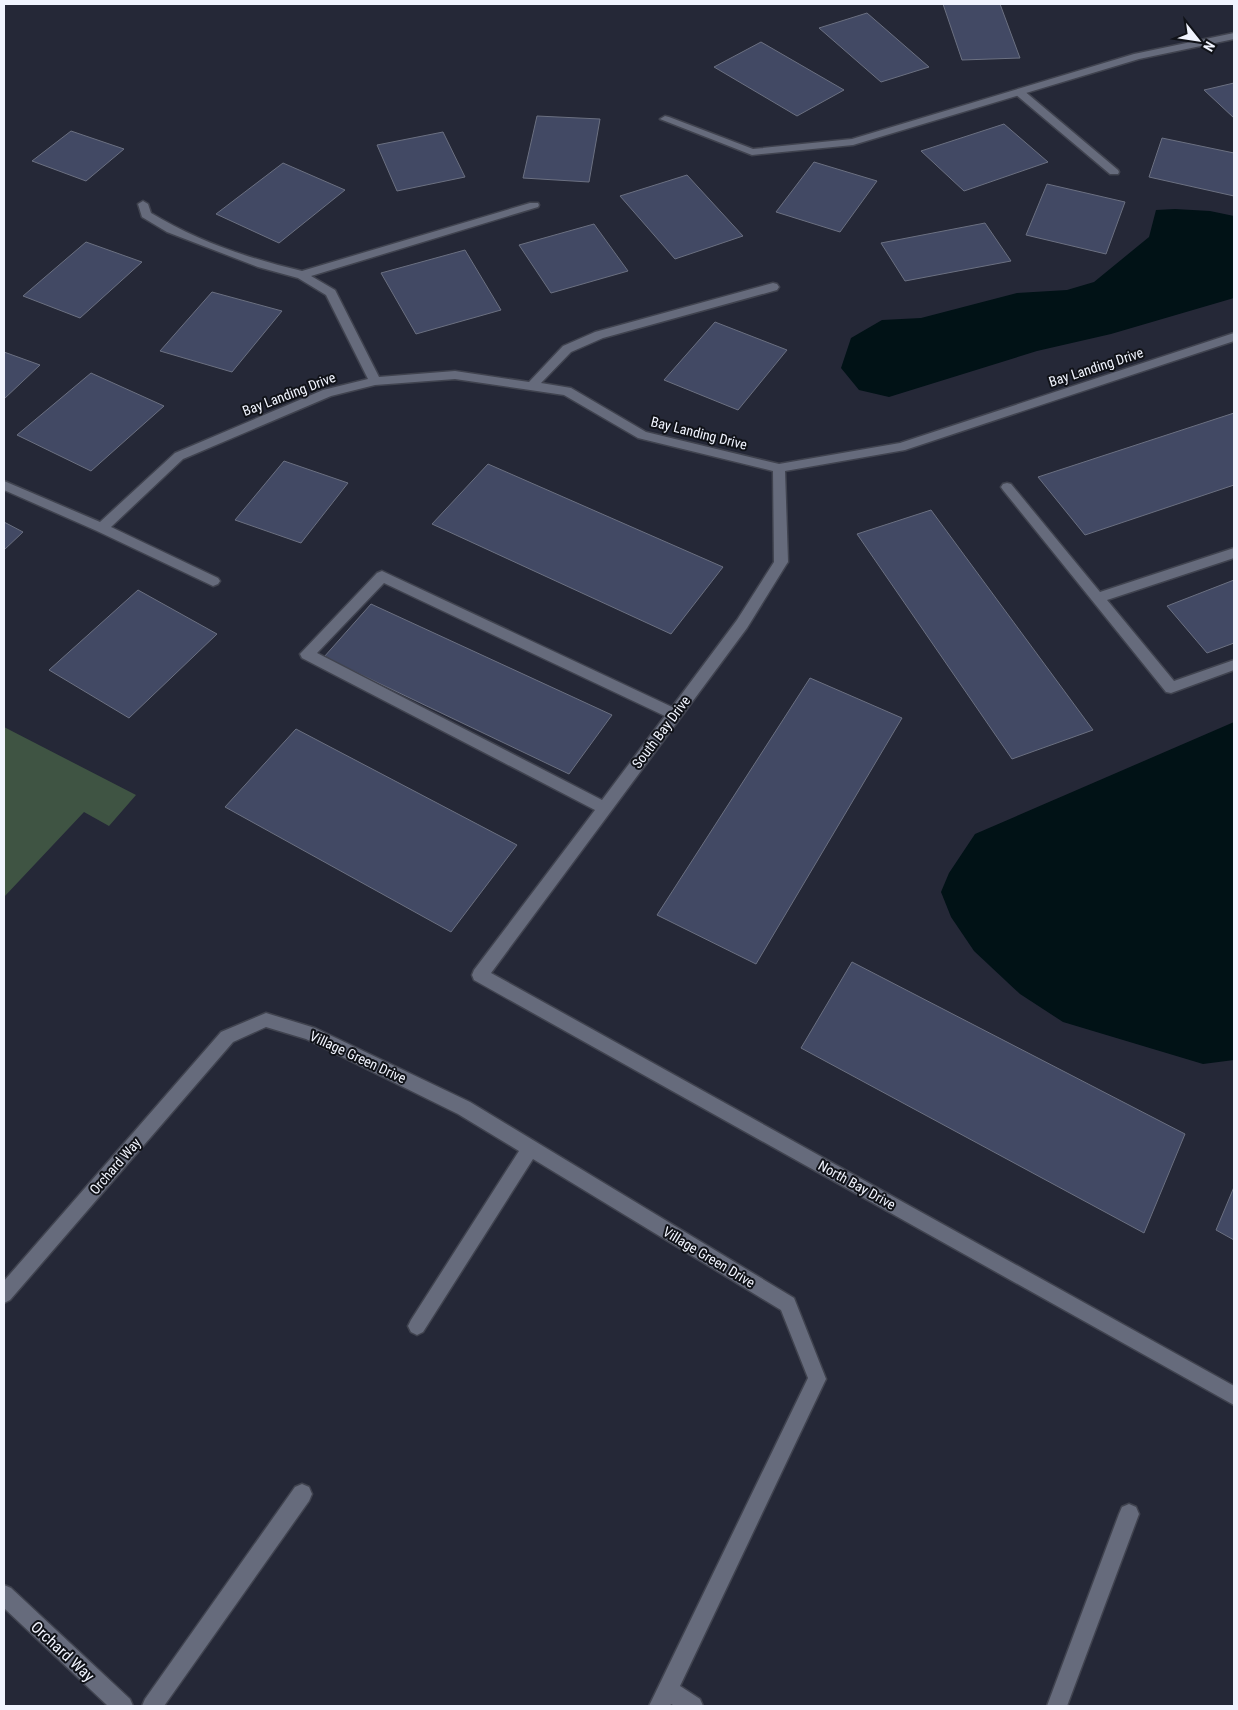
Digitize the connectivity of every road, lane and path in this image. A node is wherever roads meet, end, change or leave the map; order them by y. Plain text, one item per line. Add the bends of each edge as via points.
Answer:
1 (1234, 36) edge
2 (1020, 92) junction
3 (665, 119) dead end
4 (1114, 172) dead end
5 (143, 204) dead end
6 (534, 205) dead end
7 (302, 275) junction
8 (773, 287) dead end
9 (1234, 337) edge
10 (375, 381) junction
11 (532, 386) junction
12 (779, 468) junction
13 (4, 486) edge
14 (1007, 487) dead end
15 (102, 528) junction
16 (1234, 554) edge
17 (213, 581) dead end
18 (1097, 598) junction
19 (1234, 665) edge
20 (675, 714) junction
21 (605, 808) junction
22 (480, 975) joint
23 (227, 1037) joint
24 (531, 1148) junction
25 (4, 1294) edge
26 (417, 1326) dead end
27 (1234, 1396) edge
28 (302, 1494) dead end
29 (1130, 1514) dead end
30 (4, 1595) edge
31 (664, 1698) edge
32 (123, 1706) edge
33 (152, 1706) edge
34 (693, 1706) edge
35 (1057, 1706) edge

1 - 2 street via 1137,56
2 - 3 street via 853,142 752,152
2 - 4 street
5 - 7 street via 146,215 171,230 262,265
6 - 7 street
7 - 10 street via 331,292
8 - 11 street via 599,335 567,349
9 - 12 street, Bay Landing Drive via 900,447
10 - 11 street, Bay Landing Drive via 455,375
10 - 15 street, Bay Landing Drive via 327,392 179,456
11 - 12 street, Bay Landing Drive via 567,391 642,435
12 - 20 street, South Bay Drive via 781,562 742,624
13 - 15 street
14 - 18 street
15 - 17 street
16 - 18 street
18 - 19 street via 1171,688
20 - 21 street, South Bay Drive
20 - 21 street via 382,576 307,654
21 - 22 street, South Bay Drive
22 - 27 street, North Bay Drive
23 - 24 street, Village Green Drive via 266,1020 309,1033 464,1108
23 - 25 street, Orchard Way
24 - 26 street
24 - 31 street, Village Green Drive via 788,1304 817,1379
28 - 33 street
29 - 35 street
30 - 32 street, Orchard Way
31 - 34 street, Village Green Drive

